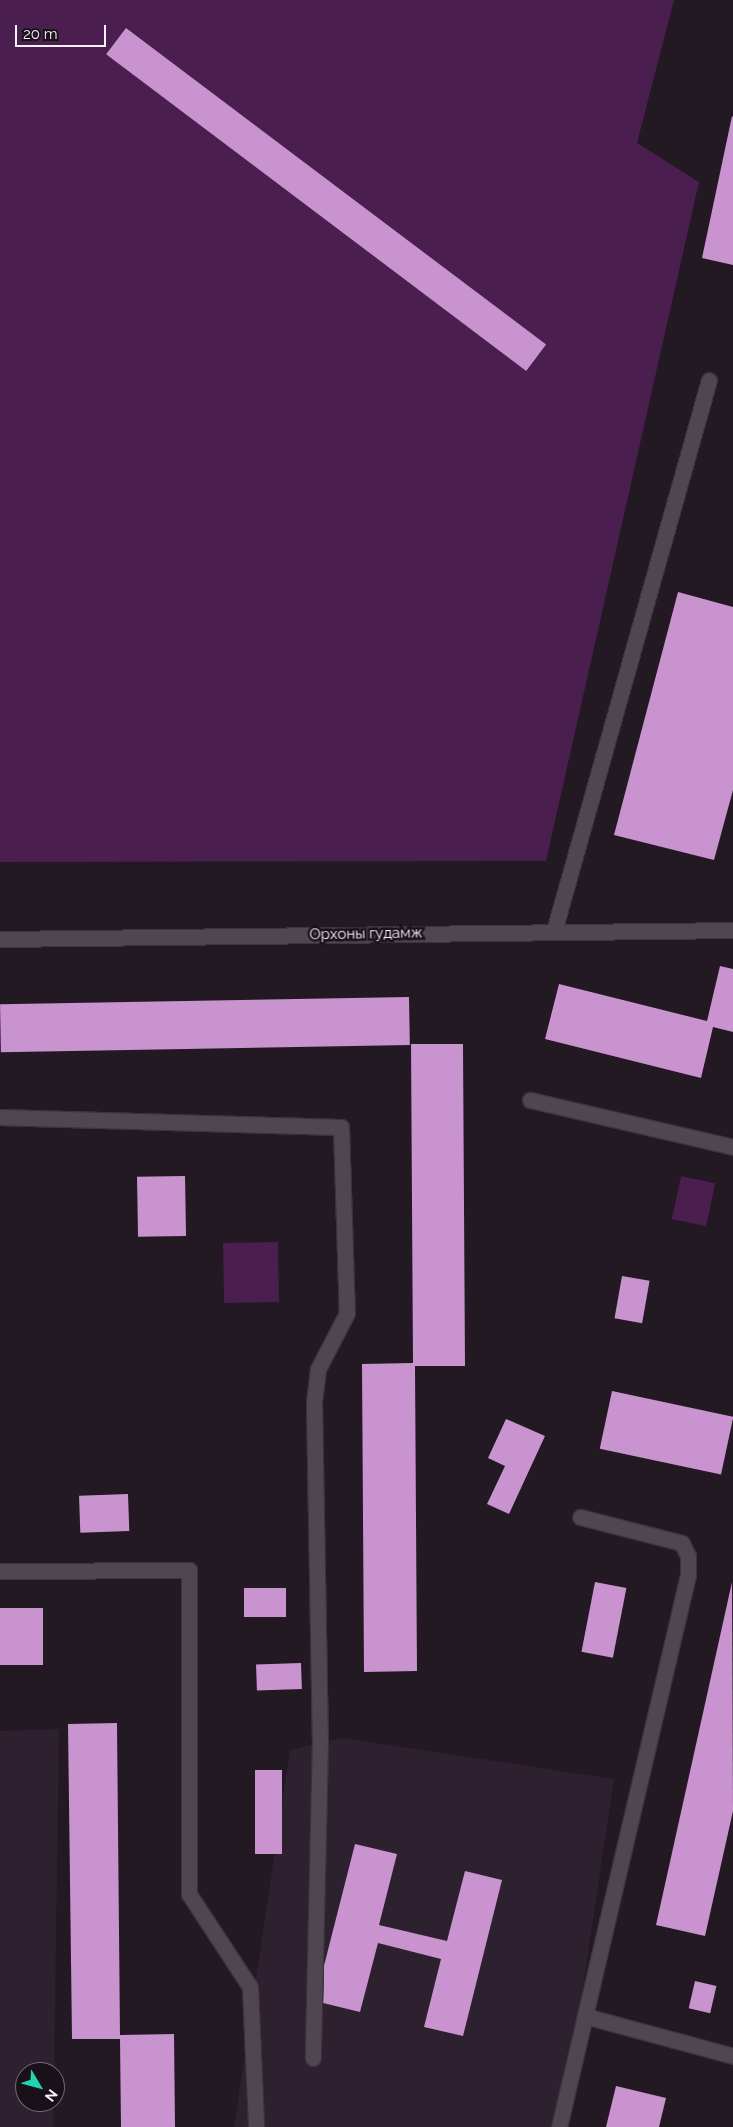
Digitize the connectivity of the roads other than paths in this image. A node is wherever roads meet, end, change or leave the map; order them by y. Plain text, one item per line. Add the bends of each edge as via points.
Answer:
1 (709, 380) dead end
2 (733, 930) edge
3 (554, 931) junction
4 (0, 939) edge
5 (530, 1100) dead end
6 (0, 1117) edge
7 (733, 1146) edge
8 (580, 1517) dead end
9 (0, 1571) edge
10 (585, 2016) junction
11 (733, 2056) edge
12 (313, 2058) dead end
13 (256, 2127) edge
14 (559, 2127) edge

1 - 3 street
2 - 3 street, Орхоны гудамж
3 - 4 street, Орхоны гудамж
5 - 7 street
6 - 12 street via 341,1127 347,1313 318,1369 314,1402 320,1741
8 - 10 street via 682,1543 688,1556 686,1584
9 - 13 street via 189,1570 188,1894 250,1987
10 - 11 street
10 - 14 street

